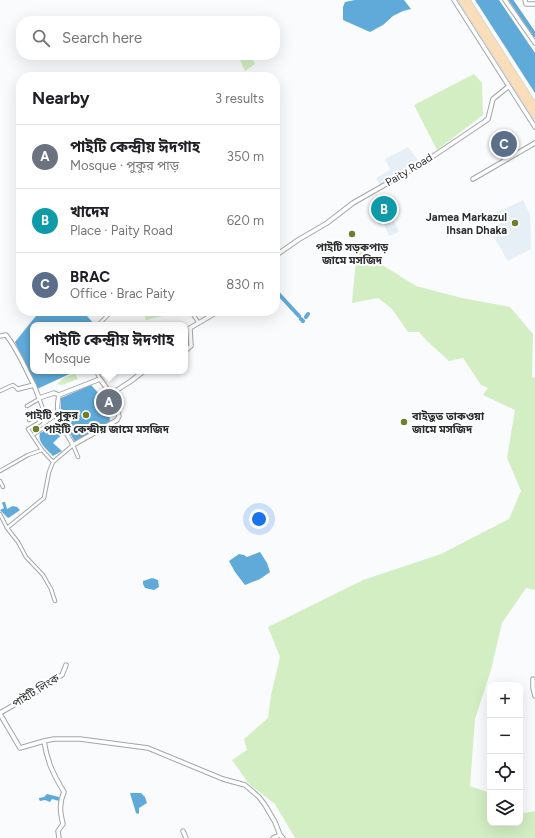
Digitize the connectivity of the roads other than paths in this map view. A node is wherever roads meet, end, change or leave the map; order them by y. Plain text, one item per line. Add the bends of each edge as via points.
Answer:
1 (454, 0) edge
2 (461, 0) edge
3 (467, 0) edge
4 (505, 0) edge
5 (525, 0) edge
6 (535, 4) edge
7 (534, 38) edge
8 (535, 43) edge
9 (509, 86) junction
10 (535, 107) edge
11 (535, 116) edge
12 (535, 127) edge
13 (535, 143) edge
14 (473, 179) dead end
15 (280, 252) edge
16 (194, 316) edge
17 (209, 316) edge
18 (198, 322) junction
19 (0, 336) edge
20 (188, 348) edge
21 (98, 374) edge
22 (140, 374) edge
23 (100, 379) junction
24 (34, 385) junction
25 (18, 389) joint
26 (0, 391) edge
27 (111, 394) junction
28 (59, 395) junction
29 (39, 398) junction
30 (26, 406) dead end
31 (36, 416) junction
32 (58, 418) junction
33 (29, 420) dead end
34 (33, 435) junction
35 (73, 445) junction
36 (42, 450) junction
37 (78, 457) dead end
38 (53, 462) junction
39 (0, 471) edge
40 (0, 481) edge
41 (3, 487) dead end
42 (0, 514) edge
43 (7, 528) junction
44 (55, 601) dead end
45 (66, 665) dead end
46 (533, 679) dead end
47 (535, 696) edge
48 (0, 714) edge
49 (44, 740) junction
50 (183, 830) dead end
51 (280, 835) junction
52 (59, 838) edge
53 (186, 838) edge
54 (273, 838) edge
55 (283, 838) edge

1 - 9 street
2 - 11 main road
3 - 10 main road
4 - 7 street
5 - 6 street via 526,4
7 - 8 street
9 - 12 street
9 - 15 street, Paity Road via 493,99 488,119 484,122 423,163 353,203 327,223
13 - 14 street
16 - 18 street
17 - 18 street
18 - 20 street via 190,328 191,346
19 - 24 street via 6,335 10,340
21 - 23 street
22 - 27 street
23 - 27 street
23 - 28 street
24 - 25 street
24 - 29 street
25 - 26 street via 13,385
27 - 35 street via 120,416 118,420
28 - 29 street via 54,393
28 - 32 street
29 - 30 street
29 - 31 street via 44,412
31 - 33 street
31 - 34 street via 40,422 28,429
32 - 34 street
32 - 35 street
34 - 36 street
35 - 37 street
35 - 38 street
36 - 38 street
36 - 39 street
38 - 43 street via 44,498
40 - 41 street
42 - 43 street
43 - 44 street via 26,557 43,575
45 - 48 street, পাইটি লিংক via 62,675
46 - 47 street
48 - 49 street via 20,748
49 - 51 street via 80,740 148,748 245,785 265,805
49 - 52 street via 46,756 64,792 60,800 63,824 58,831
50 - 53 street
51 - 54 street
51 - 55 street

